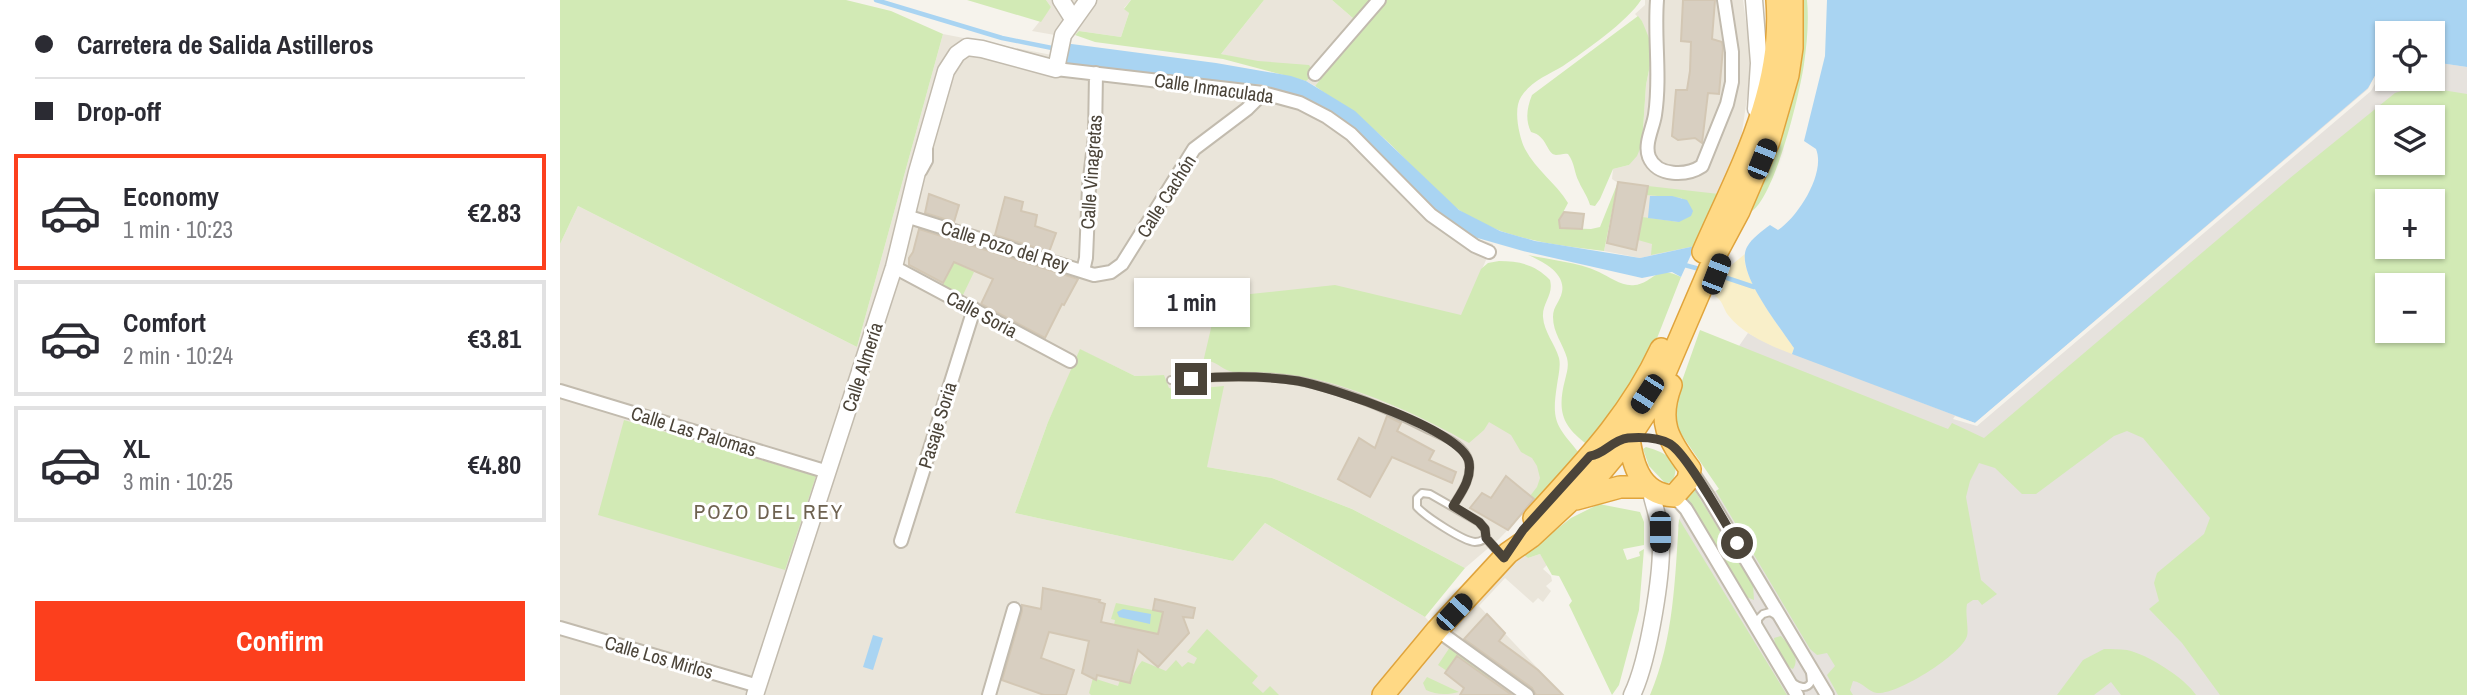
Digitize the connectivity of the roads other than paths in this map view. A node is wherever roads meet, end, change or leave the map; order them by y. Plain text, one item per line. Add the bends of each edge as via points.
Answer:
1 (1061, 0) edge
2 (1088, 0) edge
3 (1379, 0) edge
4 (1657, 0) edge
5 (1724, 0) edge
6 (1754, 0) edge
7 (1777, 0) edge
8 (1792, 0) edge
9 (1073, 19) junction
10 (971, 47) joint
11 (1056, 67) junction
12 (1096, 73) junction
13 (1315, 74) dead end
14 (1263, 93) junction
15 (1746, 159) junction
16 (906, 216) junction
17 (1489, 252) dead end
18 (1714, 253) junction
19 (894, 267) junction
20 (1083, 271) junction
21 (1104, 274) joint
22 (974, 310) junction
23 (1682, 332) junction
24 (1070, 361) dead end
25 (1651, 370) junction
26 (1171, 380) dead end
27 (560, 391) edge
28 (1629, 438) junction
29 (1673, 446) junction
30 (1590, 456) junction
31 (1690, 469) junction
32 (828, 472) junction
33 (1648, 488) junction
34 (1672, 497) junction
35 (1571, 500) junction
36 (1453, 506) junction
37 (1660, 532) junction
38 (1486, 538) junction
39 (901, 541) dead end
40 (1506, 556) junction
41 (1014, 610) dead end
42 (1785, 625) junction
43 (560, 628) edge
44 (1437, 630) junction
45 (1760, 634) junction
46 (1806, 662) junction
47 (1788, 680) junction
48 (757, 690) edge
49 (989, 695) edge
50 (1383, 695) edge
51 (1527, 695) edge
52 (1632, 695) edge
53 (1797, 695) edge
54 (1827, 695) edge

1 - 9 street
2 - 9 street
3 - 13 street
4 - 5 street via 1656,113 1648,156 1661,169 1680,173 1702,166 1727,104 1732,62
6 - 15 street via 1759,63
7 - 15 highway via 1773,73
8 - 18 highway via 1792,48 1780,107 1735,220
9 - 11 street via 1060,43
10 - 11 street, Calle Inmaculada
10 - 16 street, Calle Almería via 960,51 946,71
11 - 12 street, Calle Inmaculada
12 - 14 street, Calle Inmaculada
12 - 20 street, Calle Vinagretas
14 - 17 street, Calle Inmaculada via 1300,103 1327,117 1351,134 1431,215
14 - 21 street, Calle Cachón via 1194,149 1122,264
15 - 18 highway
16 - 19 street, Calle Almería
16 - 20 street, Calle Pozo del Rey
18 - 23 highway
19 - 22 street, Calle Soria
19 - 32 street, Calle Almería
20 - 21 street, Calle Pozo del Rey
22 - 24 street, Calle Soria
22 - 39 street, Pasaje Soria
23 - 25 highway
23 - 28 highway via 1652,403
23 - 29 highway via 1664,410
25 - 28 highway via 1647,394 1630,421
25 - 30 highway via 1632,405
26 - 36 lane via 1297,381 1391,410 1455,443 1465,453 1468,480
27 - 32 street, Calle Las Palomas
28 - 29 highway
28 - 30 highway
28 - 33 highway via 1634,463
28 - 35 highway
29 - 31 highway
30 - 40 highway via 1523,530
31 - 34 highway via 1688,480
31 - 42 street
32 - 48 street, Calle Almería
33 - 34 highway
33 - 35 highway via 1620,487
33 - 37 street
34 - 37 street
34 - 45 street via 1686,509
35 - 40 highway
36 - 38 lane via 1479,522
36 - 38 lane via 1425,493 1416,502 1424,514 1469,540
37 - 52 street via 1649,636
38 - 40 lane
40 - 44 highway
41 - 49 street
42 - 45 lane via 1774,613 1766,612 1758,619
42 - 46 street
43 - 48 street, Calle Los Mirlos
44 - 50 highway
44 - 51 street
45 - 47 street
46 - 47 lane via 1809,684 1802,687
46 - 54 street
47 - 53 street

